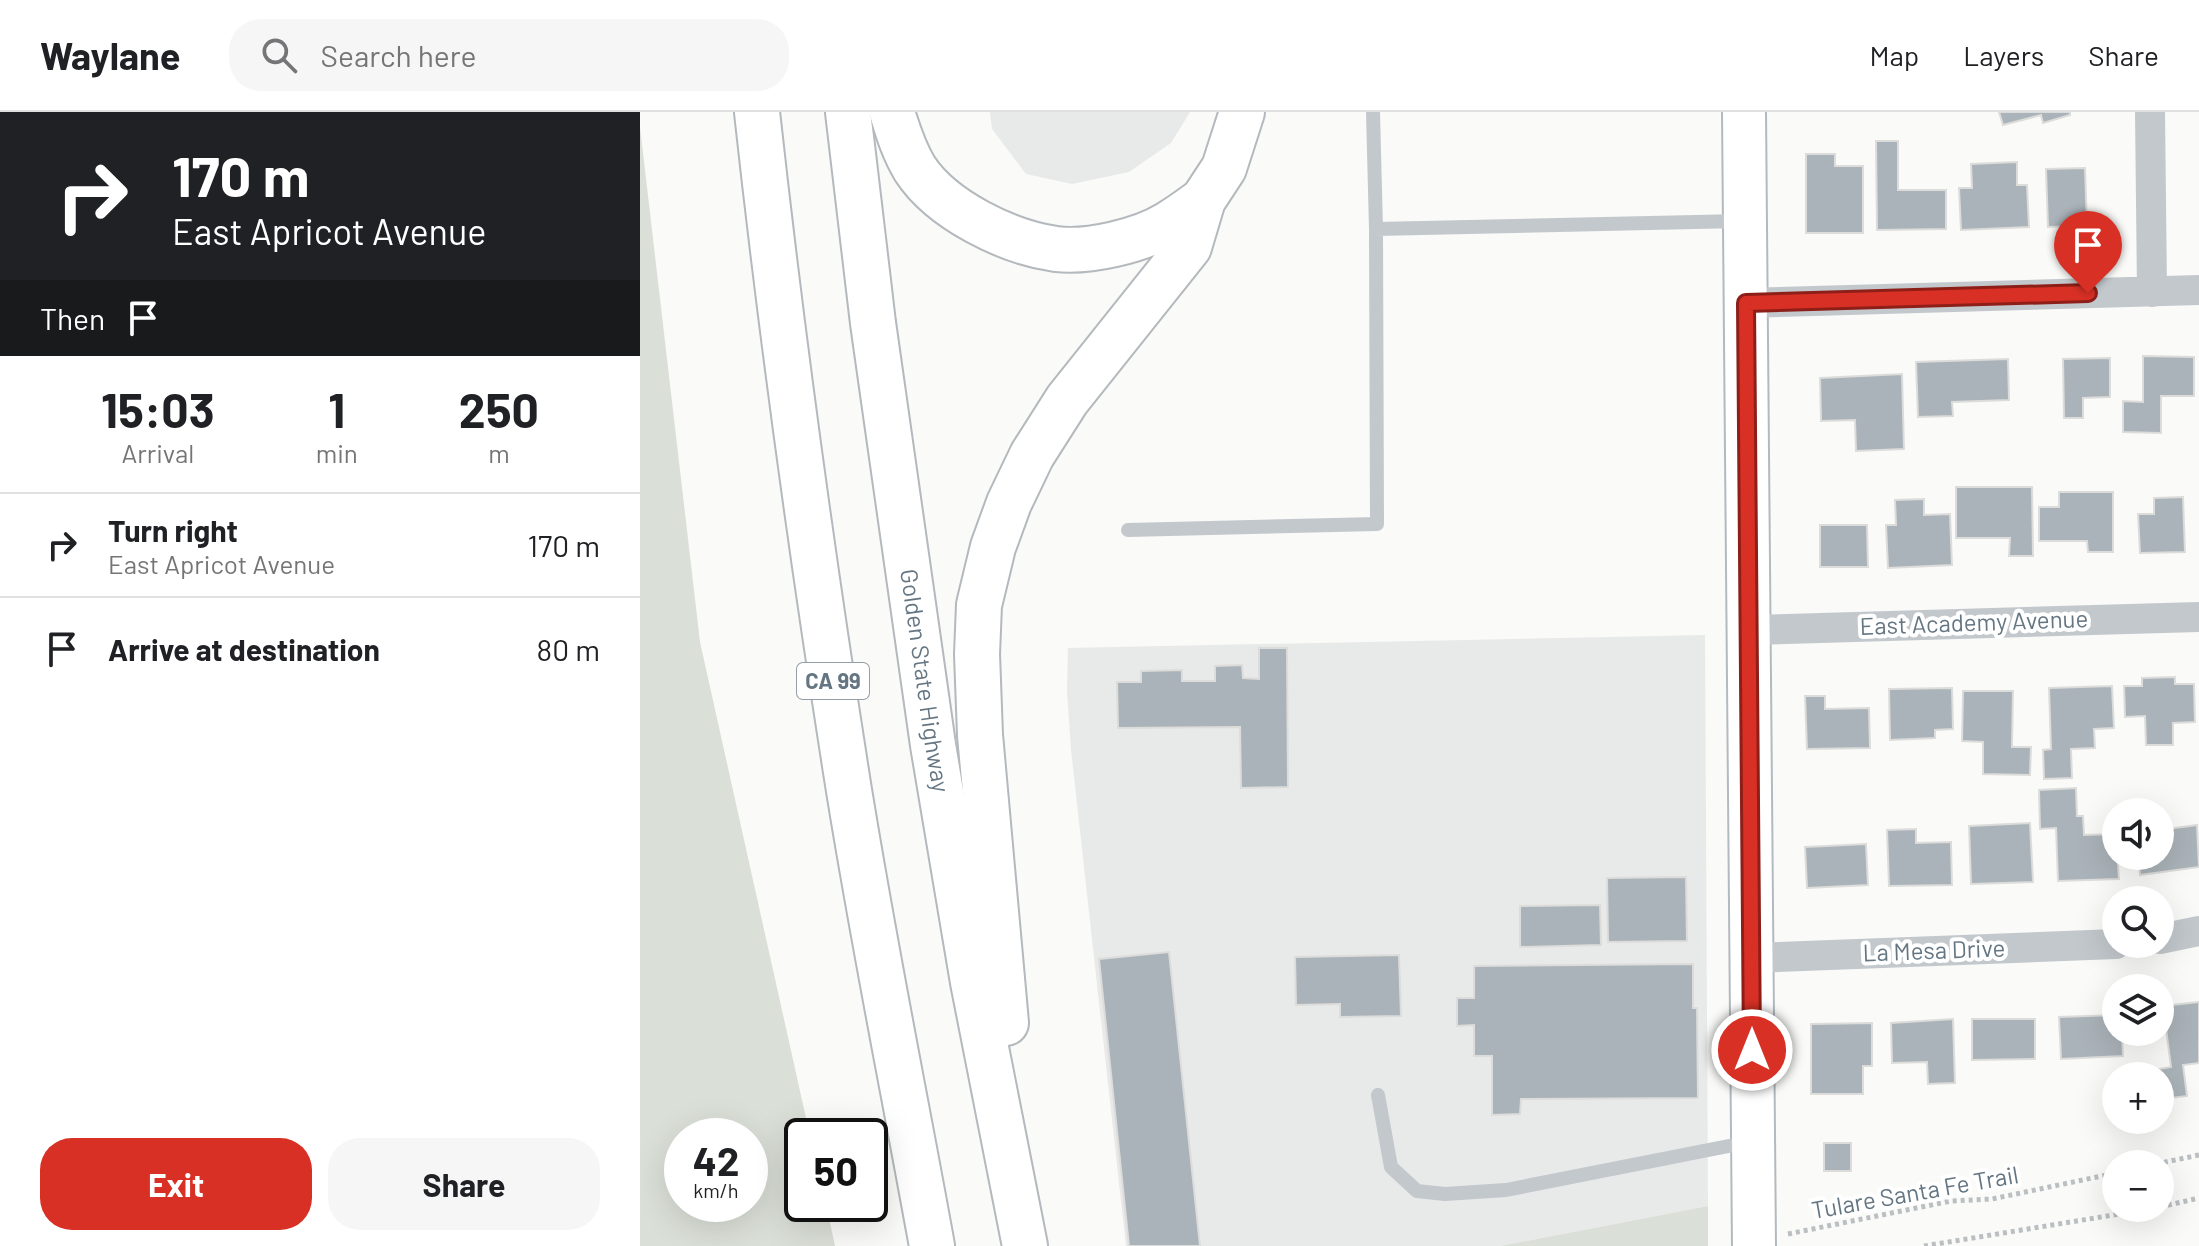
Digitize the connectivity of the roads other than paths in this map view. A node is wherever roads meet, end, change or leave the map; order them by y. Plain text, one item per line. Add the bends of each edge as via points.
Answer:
1 (757, 112) edge
2 (848, 112) edge
3 (892, 112) edge
4 (1242, 112) edge
5 (1373, 112) edge
6 (1744, 112) edge
7 (2150, 112) edge
8 (1203, 200) junction
9 (1745, 221) junction
10 (1376, 229) junction
11 (2199, 290) edge
12 (2152, 292) junction
13 (1746, 303) junction
14 (1128, 530) dead end
15 (2199, 617) edge
16 (1750, 630) junction
17 (2199, 931) edge
18 (2174, 936) edge
19 (2102, 945) edge
20 (1751, 958) junction
21 (1378, 1095) dead end
22 (1001, 1123) junction
23 (1753, 1141) junction
24 (1754, 1243) edge
25 (932, 1246) edge
26 (1025, 1246) edge

1 - 25 highway, CA 99 via 845,764
2 - 22 highway, Golden State Highway via 926,699
3 - 8 highway via 902,144 933,190 990,228 1023,241 1057,249 1112,244 1166,226
4 - 8 highway via 1224,168
5 - 10 lane
6 - 9 main road
7 - 12 street
8 - 22 highway via 1189,247 1067,400 1032,455 993,547 979,605 980,735 1006,1016
9 - 10 lane
9 - 13 main road
10 - 14 lane via 1377,524
11 - 12 street
12 - 13 street
13 - 16 main road
15 - 16 street, East Academy Avenue
16 - 20 main road
17 - 18 street
19 - 20 street, La Mesa Drive
20 - 23 main road
21 - 23 lane via 1391,1167 1417,1191 1506,1190
22 - 26 highway, Golden State Highway
23 - 24 main road

